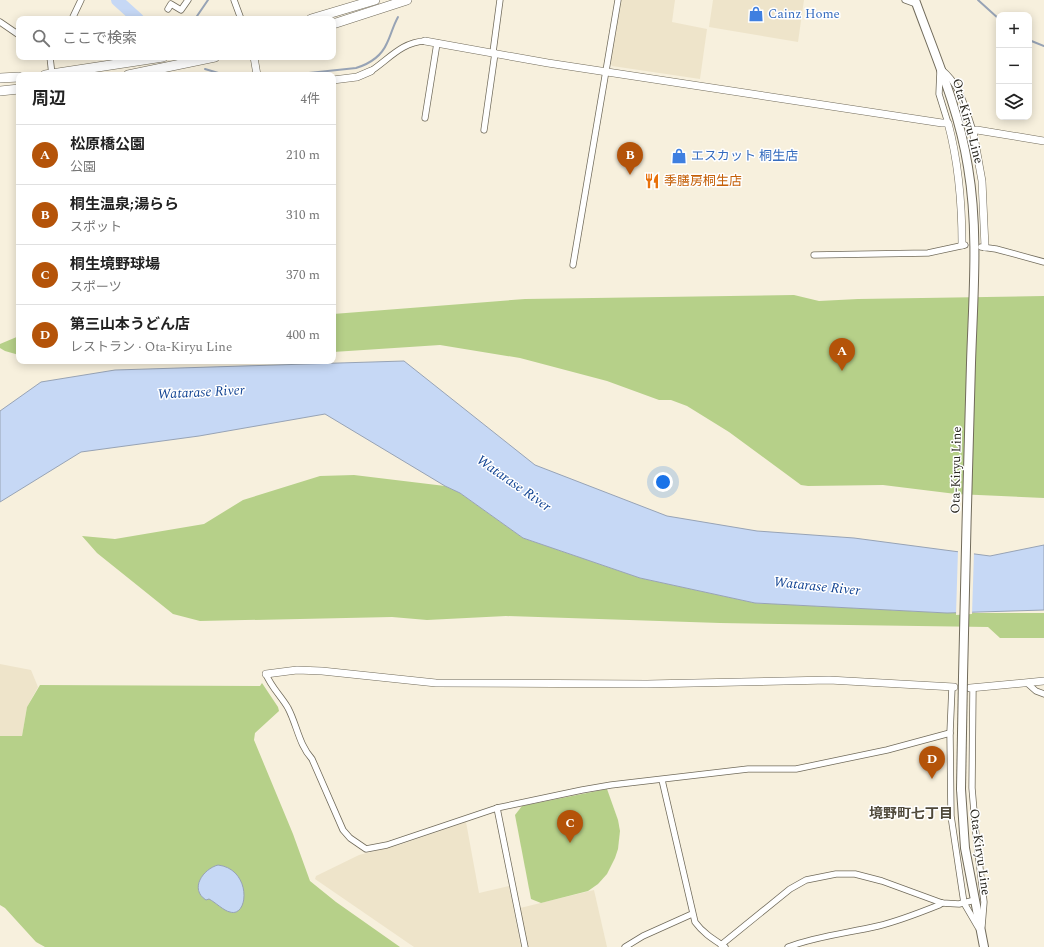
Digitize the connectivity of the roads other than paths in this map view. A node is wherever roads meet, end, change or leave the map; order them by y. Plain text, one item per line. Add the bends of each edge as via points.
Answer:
1 (81, 0) edge
2 (188, 0) edge
3 (234, 0) edge
4 (371, 0) edge
5 (375, 0) edge
6 (407, 0) edge
7 (415, 0) edge
8 (500, 0) edge
9 (618, 0) edge
10 (906, 0) edge
11 (915, 2) edge
12 (397, 3) junction
13 (360, 5) junction
14 (168, 9) dead end
15 (73, 16) edge
16 (239, 16) edge
17 (322, 16) edge
18 (0, 22) edge
19 (336, 23) edge
20 (16, 33) edge
21 (425, 41) joint
22 (437, 43) junction
23 (494, 53) junction
24 (50, 60) edge
25 (144, 60) edge
26 (205, 60) edge
27 (255, 60) edge
28 (941, 69) junction
29 (371, 71) joint
30 (52, 72) edge
31 (70, 72) edge
32 (164, 72) edge
33 (257, 72) edge
34 (607, 72) junction
35 (16, 77) edge
36 (0, 78) edge
37 (336, 80) edge
38 (16, 89) edge
39 (0, 91) edge
40 (425, 118) dead end
41 (948, 122) junction
42 (484, 130) dead end
43 (973, 131) junction
44 (1044, 141) edge
45 (964, 245) joint
46 (983, 247) joint
47 (814, 255) dead end
48 (1044, 262) edge
49 (573, 265) dead end
50 (266, 674) joint
51 (1044, 681) edge
52 (1027, 683) junction
53 (953, 687) joint
54 (972, 688) joint
55 (1044, 694) edge
56 (950, 733) junction
57 (662, 780) junction
58 (497, 808) junction
59 (975, 900) junction
60 (942, 903) junction
61 (964, 903) junction
62 (692, 914) junction
63 (982, 932) junction
64 (723, 946) edge
65 (525, 947) edge
66 (625, 947) edge
67 (788, 947) edge
68 (984, 947) edge

1 - 15 street
2 - 14 street via 182,10 171,4
3 - 16 street
4 - 13 highway
5 - 13 highway
6 - 12 highway
7 - 12 highway
8 - 23 street
9 - 34 street
10 - 11 street
11 - 28 main road, Ota-Kiryu Line
12 - 19 highway
13 - 17 highway
18 - 20 street
21 - 22 street
21 - 29 street via 405,45
22 - 23 street
22 - 40 street
23 - 34 street
23 - 42 street
24 - 30 street
25 - 31 highway
26 - 32 highway
27 - 33 street
28 - 41 street via 939,94
28 - 43 street via 957,85
28 - 59 main road, Ota-Kiryu Line, bridge via 964,141 973,208 961,788 966,848
29 - 37 street via 357,77
34 - 41 street
34 - 49 street
35 - 36 highway
38 - 39 highway
41 - 45 street via 960,183
43 - 44 street
43 - 46 street via 982,181
45 - 47 street via 928,252
46 - 48 street
50 - 53 street via 296,670 322,671 436,683 647,684 829,680
50 - 58 street via 270,685 287,708 343,830 358,845 366,849 387,845
51 - 52 street
52 - 54 street
52 - 55 street
53 - 56 street
54 - 63 street via 972,788 984,898
56 - 57 street via 888,750 796,769 748,769
56 - 61 street via 951,816
57 - 58 street via 611,785
57 - 62 street
58 - 65 street
59 - 61 street
59 - 63 main road, Ota-Kiryu Line
60 - 61 street
60 - 64 street via 882,881 855,874 836,874 806,880 790,889
60 - 67 street via 908,918
61 - 63 street
62 - 64 street via 700,929
62 - 66 street
63 - 68 main road, Ota-Kiryu Line

